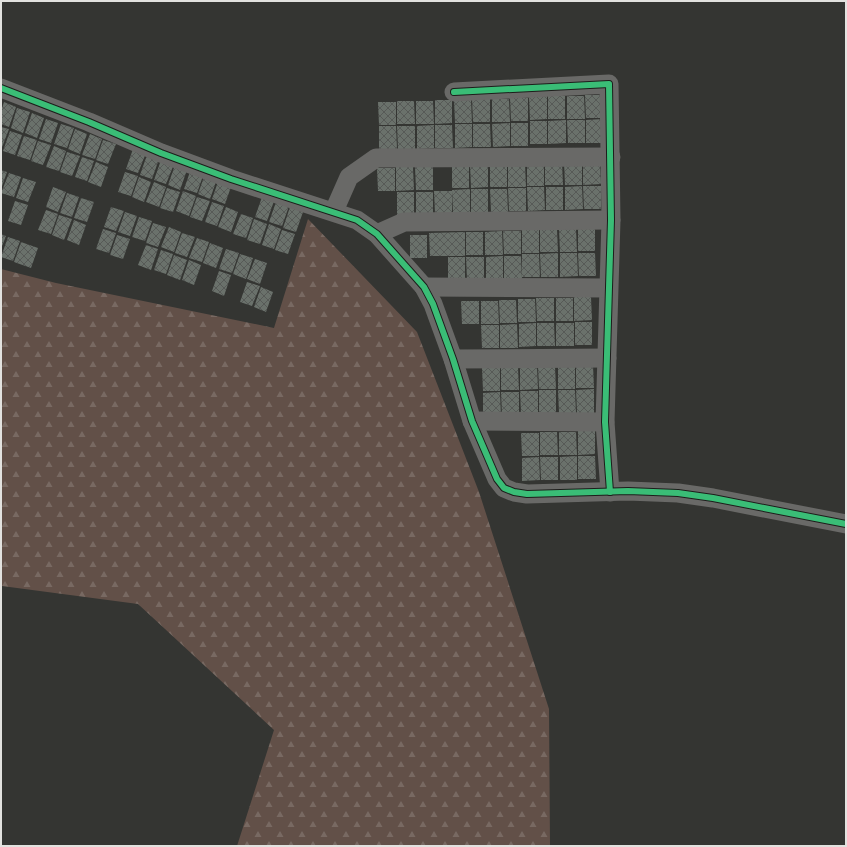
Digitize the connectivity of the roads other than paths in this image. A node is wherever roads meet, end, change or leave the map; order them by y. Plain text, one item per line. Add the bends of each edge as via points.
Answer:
1 (1, 88) edge
2 (454, 92) dead end
3 (611, 157) junction
4 (334, 211) junction
5 (611, 220) junction
6 (377, 234) junction
7 (424, 287) junction
8 (608, 288) junction
9 (607, 358) junction
10 (453, 359) junction
11 (472, 421) junction
12 (605, 422) junction
13 (610, 492) junction
14 (846, 524) edge

1 - 4 street via 160,153
2 - 3 street via 608,84
3 - 4 street via 376,158 349,177
3 - 5 street
4 - 6 street via 357,220
5 - 6 street via 404,222
5 - 8 street
6 - 7 street
7 - 8 street
7 - 10 street
8 - 9 street
9 - 10 street
9 - 12 street
10 - 11 street
11 - 12 street
11 - 13 street via 497,479 504,488 527,494
12 - 13 street
13 - 14 street via 678,493

